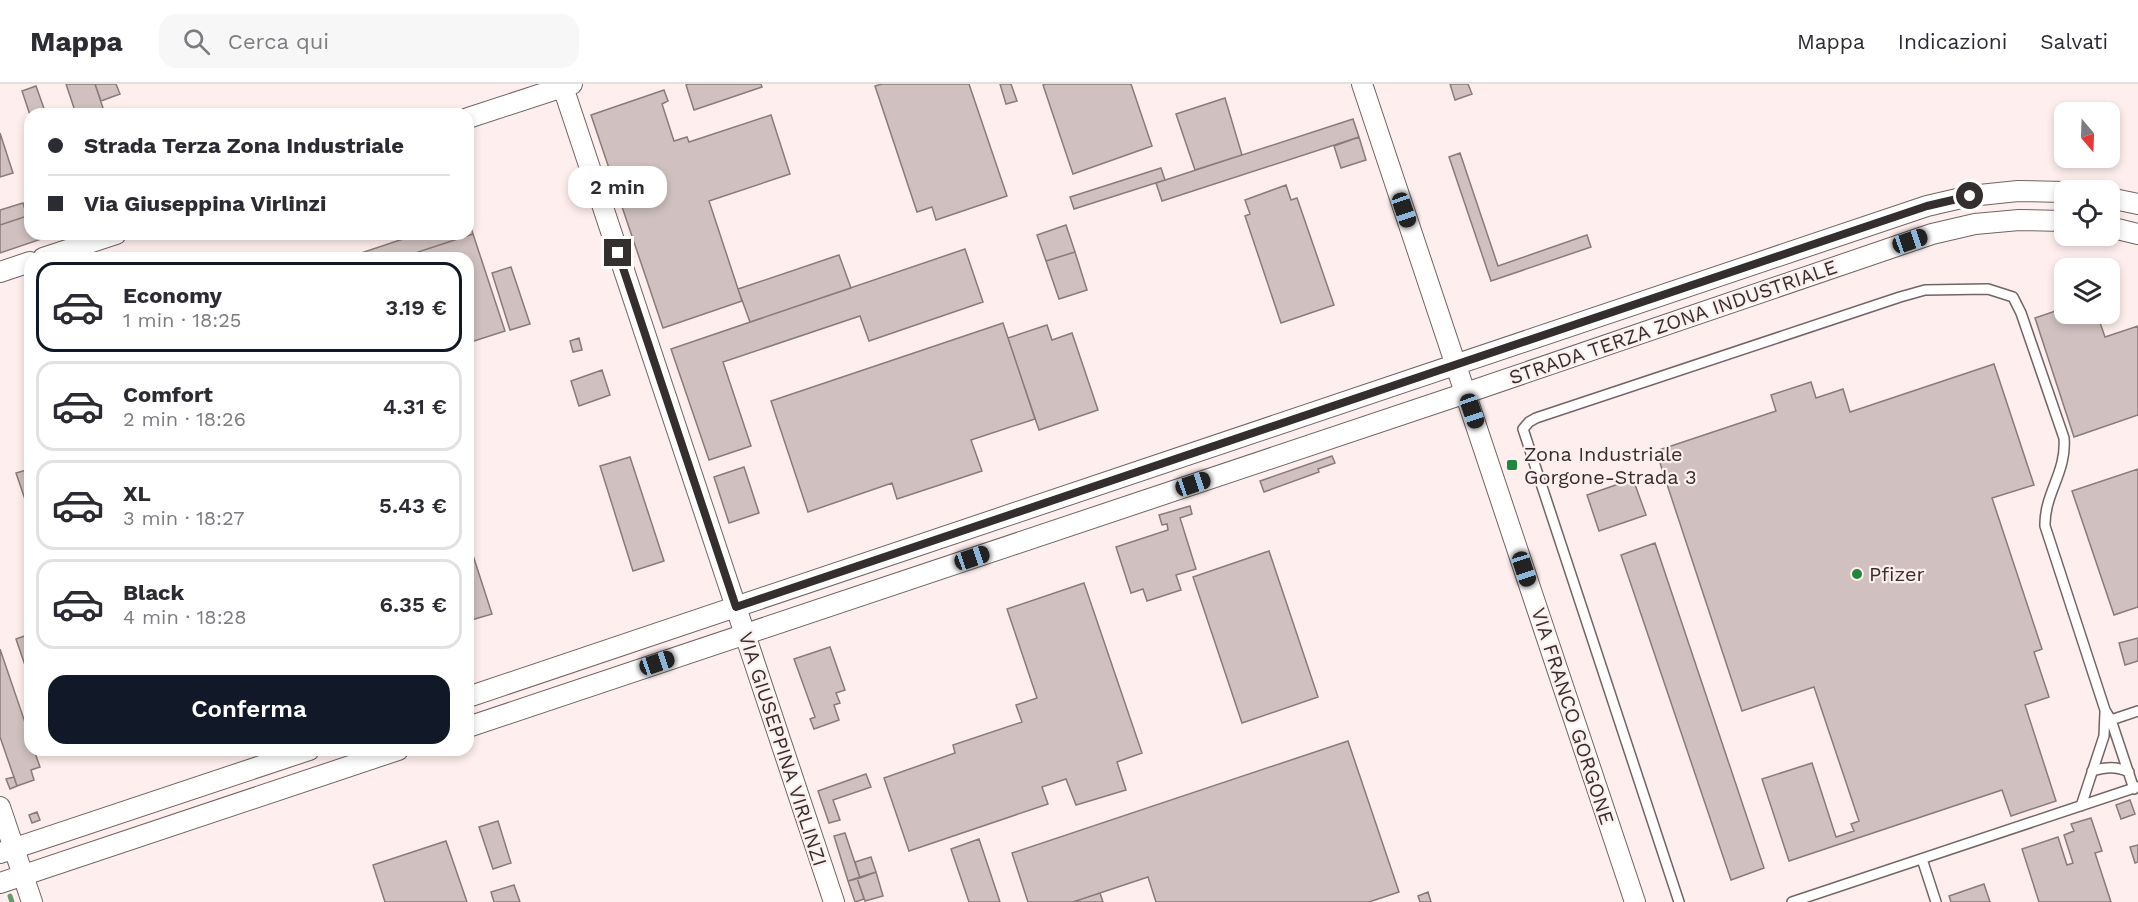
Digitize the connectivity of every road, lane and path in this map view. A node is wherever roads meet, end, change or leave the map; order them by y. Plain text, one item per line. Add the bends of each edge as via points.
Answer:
1 (1362, 84) edge
2 (566, 85) edge
3 (474, 116) edge
4 (2054, 192) edge
5 (2120, 200) edge
6 (2138, 204) edge
7 (2054, 221) edge
8 (2120, 230) edge
9 (2138, 234) edge
10 (98, 240) edge
11 (61, 252) edge
12 (24, 264) edge
13 (0, 272) edge
14 (1456, 364) junction
15 (1466, 393) junction
16 (736, 607) junction
17 (745, 634) junction
18 (474, 695) edge
19 (2105, 710) junction
20 (2138, 711) edge
21 (2111, 720) junction
22 (474, 724) edge
23 (291, 756) edge
24 (380, 756) edge
25 (2092, 771) junction
26 (2129, 772) junction
27 (2136, 788) edge
28 (2081, 806) junction
29 (0, 807) edge
30 (7, 851) edge
31 (1922, 859) junction
32 (23, 875) junction
33 (0, 883) edge
34 (32, 902) edge
35 (834, 902) edge
36 (1634, 902) edge
37 (1679, 902) edge
38 (1792, 902) edge
39 (1936, 902) edge

1 - 14 street
2 - 3 street
2 - 16 street, VIA GIUSEPPINA VIRLINZI
4 - 14 street, STRADA TERZA ZONA INDUSTRIALE via 1970,196 1927,206
5 - 6 street
7 - 15 street, STRADA TERZA ZONA INDUSTRIALE via 2019,219 1932,234
8 - 9 street
10 - 11 street
12 - 13 street
14 - 15 street, VIA FRANCO GORGONE
14 - 16 street, STRADA TERZA ZONA INDUSTRIALE
15 - 17 street, STRADA TERZA ZONA INDUSTRIALE
15 - 36 street, VIA FRANCO GORGONE
16 - 17 street, VIA GIUSEPPINA VIRLINZI
16 - 18 street, STRADA TERZA ZONA INDUSTRIALE
17 - 22 street, STRADA TERZA ZONA INDUSTRIALE
17 - 35 street, VIA GIUSEPPINA VIRLINZI
19 - 21 lane
19 - 25 lane via 2104,736
19 - 37 lane via 2044,526 2044,515 2063,464 2064,438 2013,297 1988,289 1925,290 1536,418 1523,429
20 - 21 lane
21 - 26 lane
23 - 30 street
24 - 32 street
25 - 26 lane via 2108,767
25 - 28 lane
26 - 27 lane
27 - 28 lane
28 - 31 lane
29 - 30 street
30 - 32 street
31 - 38 lane
31 - 39 lane
32 - 33 street
32 - 34 street

